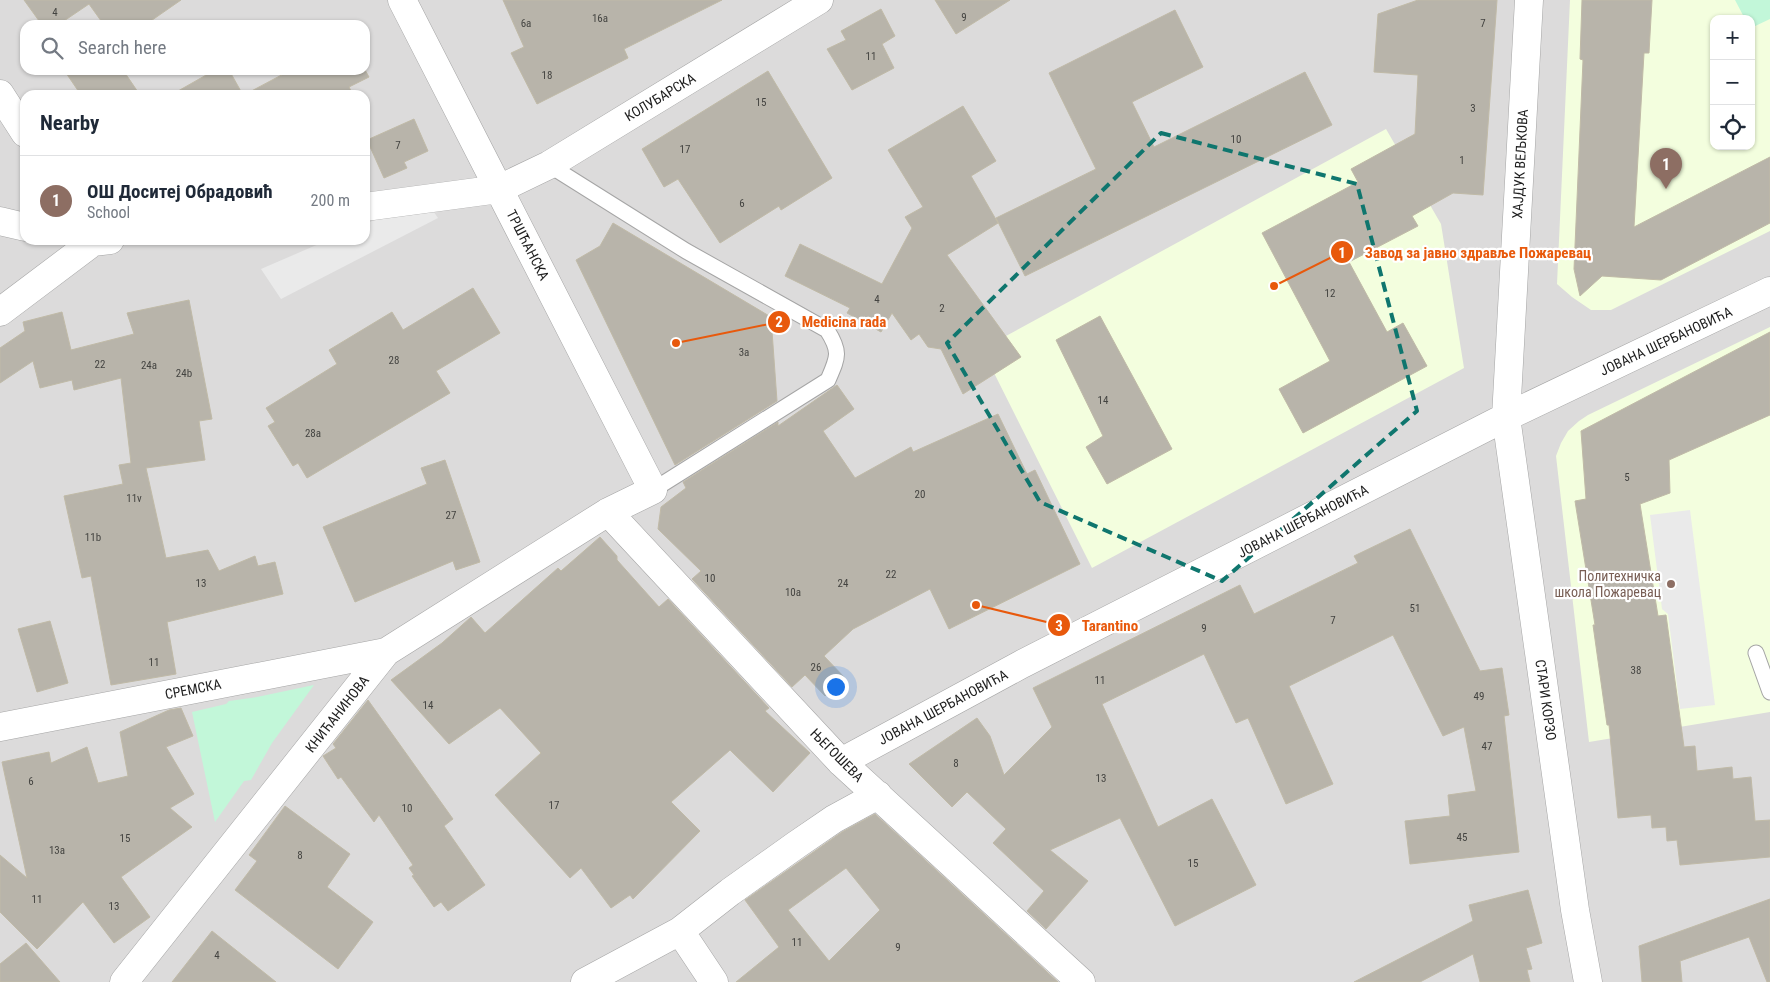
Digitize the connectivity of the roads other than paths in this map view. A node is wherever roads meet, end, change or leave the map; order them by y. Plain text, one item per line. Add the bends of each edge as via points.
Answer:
1 (402, 0) edge
2 (819, 0) edge
3 (1529, 0) edge
4 (0, 94) edge
5 (20, 125) edge
6 (549, 165) junction
7 (499, 189) junction
8 (370, 205) edge
9 (0, 221) edge
10 (20, 226) edge
11 (90, 245) edge
12 (1770, 291) edge
13 (0, 312) edge
14 (1506, 417) junction
15 (653, 490) junction
16 (608, 512) junction
17 (386, 652) junction
18 (1756, 653) dead end
19 (1770, 692) edge
20 (0, 727) edge
21 (841, 762) junction
22 (878, 795) junction
23 (680, 931) junction
24 (124, 982) edge
25 (585, 982) edge
26 (714, 982) edge
27 (1081, 982) edge
28 (1588, 982) edge

1 - 7 street, ТРШЋАНСКА
2 - 6 street, КОЛУБАРСКА
3 - 14 street, ХАЈДУК ВЕЉКОВА
4 - 5 street
6 - 7 street, КОЛУБАРСКА
6 - 15 lane via 686,251 827,330 835,343 838,358 828,380
7 - 8 street, КОЛУБАРСКА
7 - 15 street, ТРШЋАНСКА
9 - 10 street
11 - 13 street
12 - 14 street, ЈОВАНА ШЕРБАНОВИЋА
14 - 21 street, ЈОВАНА ШЕРБАНОВИЋА via 1022,664
14 - 28 street, СТАРИ КОРЗО via 1575,910
15 - 16 street, КНИЋАНИНОВА
16 - 17 street, КНИЋАНИНОВА
16 - 21 street, ЊЕГОШЕВА
17 - 20 street, СРЕМСКА
17 - 24 street, КНИЋАНИНОВА
18 - 19 lane
21 - 22 street, ЊЕГОШЕВА
22 - 23 street via 796,845
22 - 27 street, ЊЕГОШЕВА
23 - 25 street
23 - 26 street

